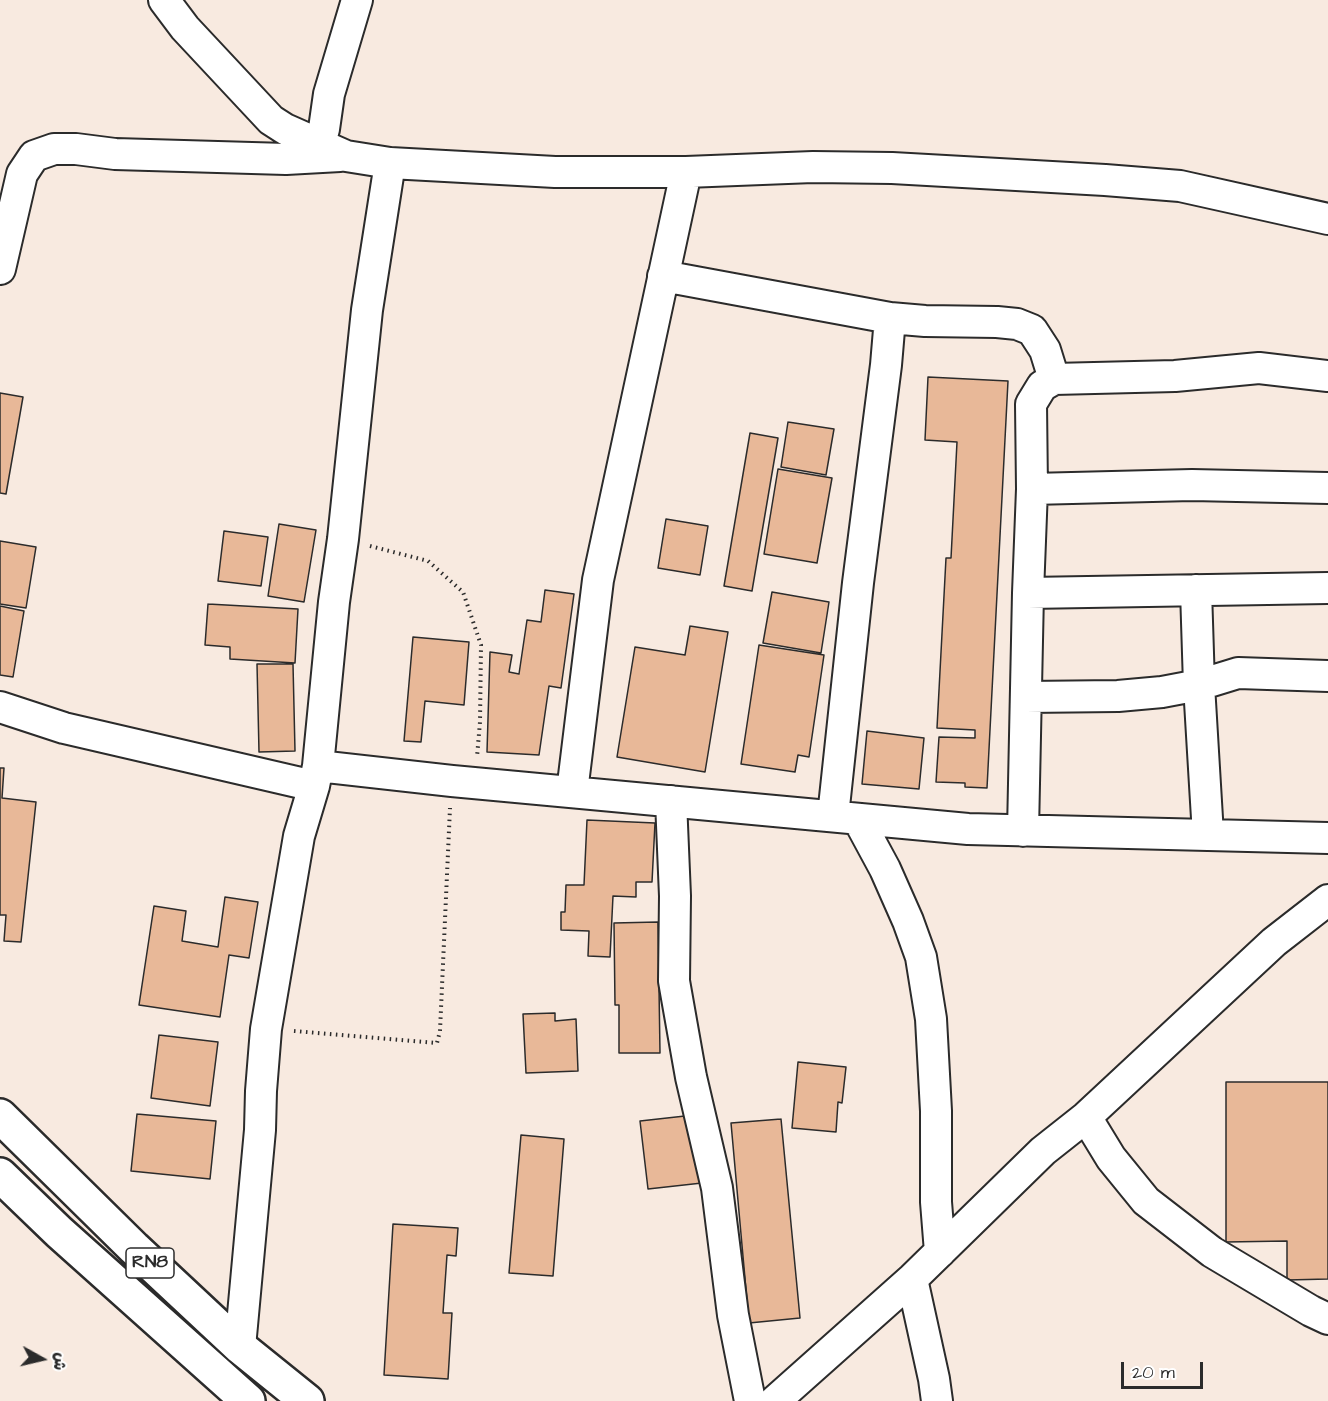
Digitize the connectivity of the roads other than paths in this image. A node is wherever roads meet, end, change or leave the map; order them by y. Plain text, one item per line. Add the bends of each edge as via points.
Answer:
1 (164, 0) edge
2 (357, 0) edge
3 (333, 150) junction
4 (390, 163) junction
5 (686, 172) junction
6 (1328, 219) edge
7 (0, 269) edge
8 (663, 276) junction
9 (890, 318) junction
10 (1328, 376) edge
11 (1054, 379) junction
12 (1328, 488) edge
13 (1032, 489) junction
14 (1328, 588) edge
15 (1197, 590) junction
16 (1028, 593) junction
17 (1328, 676) edge
18 (1199, 685) junction
19 (1026, 697) junction
20 (0, 707) edge
21 (316, 776) junction
22 (572, 792) junction
23 (671, 801) junction
24 (845, 818) junction
25 (1023, 831) junction
26 (1208, 835) junction
27 (1328, 838) edge
28 (1328, 900) edge
29 (0, 1116) edge
30 (1086, 1118) junction
31 (0, 1175) edge
32 (940, 1252) junction
33 (912, 1279) junction
34 (1328, 1319) edge
35 (240, 1347) junction
36 (248, 1401) edge
37 (307, 1401) edge
38 (750, 1401) edge
39 (775, 1401) edge
40 (937, 1401) edge

1 - 3 street via 184,28 271,120
2 - 3 street via 329,94 324,129
3 - 4 street
3 - 7 street via 286,159 115,154 76,149 54,149 34,156 21,174
4 - 5 street via 555,172
4 - 21 street via 367,310
5 - 6 street via 892,168 1116,180 1180,186
5 - 8 street
8 - 9 street
8 - 22 street via 598,580
9 - 11 street via 1017,324 1032,330 1045,350
9 - 24 street via 856,595
10 - 11 street via 1259,368 1175,376
11 - 13 street via 1042,386 1031,404
12 - 13 street via 1192,485
13 - 16 street
14 - 15 street
15 - 16 street
15 - 18 street
16 - 19 street
17 - 18 street via 1238,673
18 - 19 street via 1118,696
18 - 26 street
19 - 25 street
20 - 21 street via 64,728
21 - 22 street via 464,782
21 - 35 street via 299,836 266,1029
22 - 23 street
23 - 24 street
23 - 38 street via 674,981 717,1188 733,1315
24 - 25 street
24 - 32 street via 885,869 921,957 931,1019
25 - 26 street
26 - 27 street
28 - 30 street via 1274,942
29 - 35 highway, RN8
30 - 32 street via 1043,1151
30 - 34 street via 1111,1158 1146,1201 1212,1252
31 - 36 highway, RN8
32 - 33 street
33 - 39 street
33 - 40 street
35 - 37 highway, RN8

